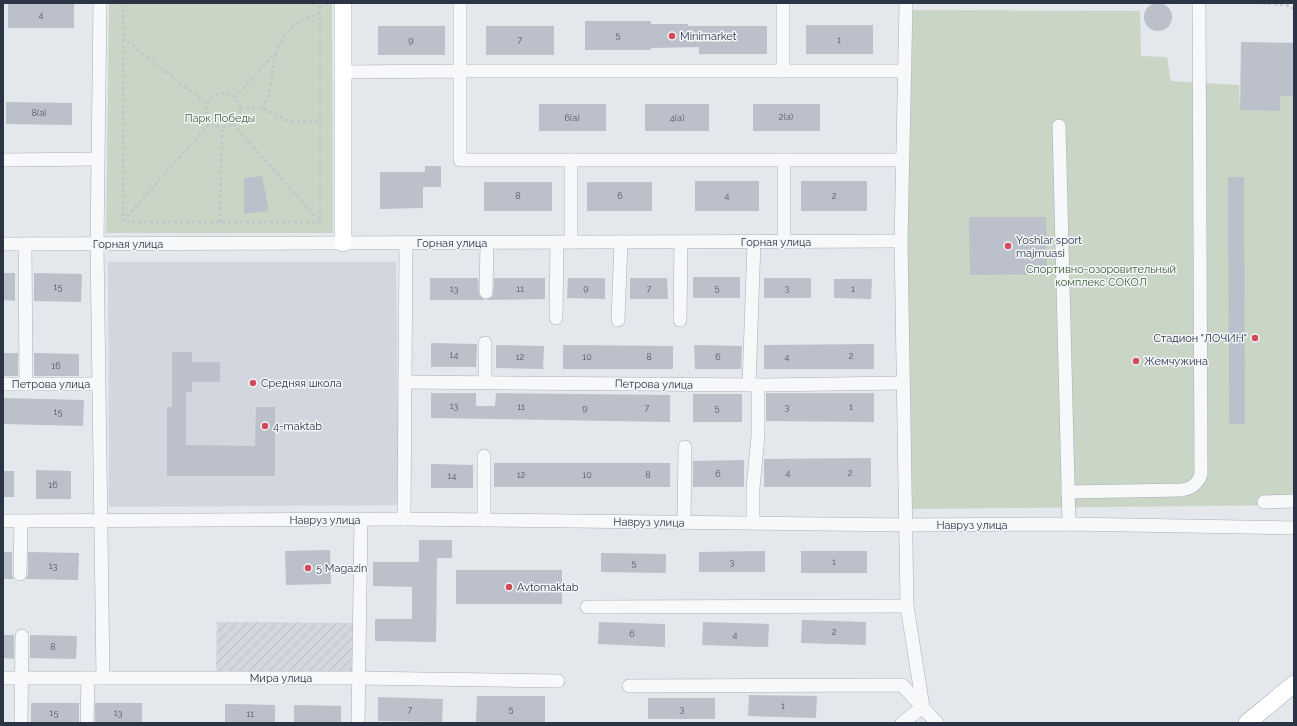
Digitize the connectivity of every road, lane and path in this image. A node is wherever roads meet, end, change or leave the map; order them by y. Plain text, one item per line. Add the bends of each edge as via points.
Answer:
1 (100, 3) edge
2 (123, 3) edge
3 (320, 3) edge
4 (343, 3) edge
5 (460, 3) edge
6 (783, 3) edge
7 (906, 3) edge
8 (1199, 3) edge
9 (1262, 3) edge
10 (1294, 9) edge
11 (320, 13) junction
12 (123, 38) junction
13 (276, 52) junction
14 (460, 71) junction
15 (783, 71) junction
16 (905, 71) junction
17 (343, 72) junction
18 (235, 98) junction
19 (207, 104) junction
20 (240, 108) junction
21 (262, 108) junction
22 (211, 122) junction
23 (320, 122) junction
24 (233, 124) junction
25 (1060, 126) dead end
26 (222, 127) junction
27 (98, 159) junction
28 (3, 160) edge
29 (571, 160) junction
30 (784, 160) junction
31 (902, 160) junction
32 (123, 222) junction
33 (220, 222) junction
34 (320, 222) junction
35 (900, 241) junction
36 (571, 242) junction
37 (621, 242) junction
38 (681, 242) junction
39 (754, 242) junction
40 (784, 242) junction
41 (343, 243) junction
42 (406, 243) junction
43 (487, 243) junction
44 (557, 243) junction
45 (3, 244) edge
46 (25, 244) junction
47 (97, 244) junction
48 (486, 292) dead end
49 (556, 318) dead end
50 (618, 320) dead end
51 (680, 320) dead end
52 (485, 343) dead end
53 (405, 382) junction
54 (485, 382) junction
55 (903, 383) junction
56 (3, 384) edge
57 (26, 384) junction
58 (99, 384) junction
59 (754, 385) junction
60 (685, 447) dead end
61 (484, 456) dead end
62 (1068, 492) junction
63 (1294, 501) edge
64 (1264, 502) dead end
65 (361, 519) junction
66 (404, 519) junction
67 (101, 520) junction
68 (484, 520) junction
69 (3, 521) edge
70 (21, 521) junction
71 (684, 522) junction
72 (753, 523) junction
73 (1069, 524) junction
74 (905, 525) junction
75 (1294, 528) edge
76 (20, 574) dead end
77 (907, 606) junction
78 (588, 607) dead end
79 (22, 636) dead end
80 (3, 678) edge
81 (21, 678) junction
82 (88, 678) junction
83 (103, 678) junction
84 (357, 678) junction
85 (558, 681) dead end
86 (1294, 684) edge
87 (629, 686) dead end
88 (923, 707) junction
89 (21, 723) edge
90 (87, 723) edge
91 (358, 723) edge
92 (902, 723) edge
93 (936, 723) edge
94 (1247, 723) edge

1 - 27 street
2 - 12 path
3 - 11 path
4 - 17 main road
5 - 14 street
6 - 15 street
7 - 16 street
8 - 62 street via 1201,474 1196,484 1182,490
9 - 10 path via 1286,5
11 - 13 path via 300,20 288,31
11 - 23 path
12 - 19 path
12 - 32 path
13 - 18 path
13 - 21 path via 269,95
14 - 15 street
14 - 17 street
14 - 29 street via 460,160
15 - 16 street
16 - 31 street
17 - 41 main road
18 - 19 path via 219,93
18 - 20 path
19 - 22 path via 206,114
20 - 21 path
20 - 24 path via 240,114
21 - 23 path via 288,121
22 - 26 path
22 - 32 path
23 - 34 path
24 - 26 path
24 - 34 path
25 - 62 street
26 - 33 path
27 - 28 street
27 - 47 street
29 - 30 street
29 - 36 street
30 - 31 street
30 - 40 street
31 - 35 street
32 - 33 path
33 - 34 path
35 - 40 street, Горная улица
35 - 55 street
36 - 37 street, Горная улица
36 - 44 street, Горная улица
37 - 38 street, Горная улица
37 - 50 street
38 - 39 street, Горная улица
38 - 51 street
39 - 40 street, Горная улица
39 - 59 street
41 - 42 street, Горная улица
41 - 47 street, Горная улица
42 - 43 street, Горная улица
42 - 53 street
43 - 44 street, Горная улица
43 - 48 street
44 - 49 street
45 - 46 street, Горная улица
46 - 47 street, Горная улица
46 - 57 street
47 - 58 street
52 - 54 street
53 - 54 street, Петрова улица
53 - 66 street
54 - 59 street, Петрова улица
55 - 59 street, Петрова улица
55 - 74 street
56 - 57 street, Петрова улица
57 - 58 street, Петрова улица
58 - 67 street
59 - 72 street via 758,436 753,488
60 - 71 street
61 - 68 street
62 - 73 street
63 - 64 street
65 - 66 street, Навруз улица
65 - 67 street, Навруз улица
65 - 84 street
66 - 68 street, Навруз улица
67 - 70 street, Навруз улица
67 - 83 street
68 - 71 street, Навруз улица
69 - 70 street, Навруз улица
70 - 76 street
71 - 72 street, Навруз улица
72 - 74 street, Навруз улица
73 - 74 street, Навруз улица
73 - 75 street, Навруз улица
74 - 77 street
77 - 78 street
77 - 88 street
79 - 81 street
80 - 81 street, Мира улица
81 - 82 street, Мира улица
81 - 89 street
82 - 83 street, Мира улица
82 - 90 street
83 - 84 street, Мира улица
84 - 85 street, Мира улица
84 - 91 street
86 - 94 main road
87 - 88 street via 902,685
88 - 92 street
88 - 93 street

